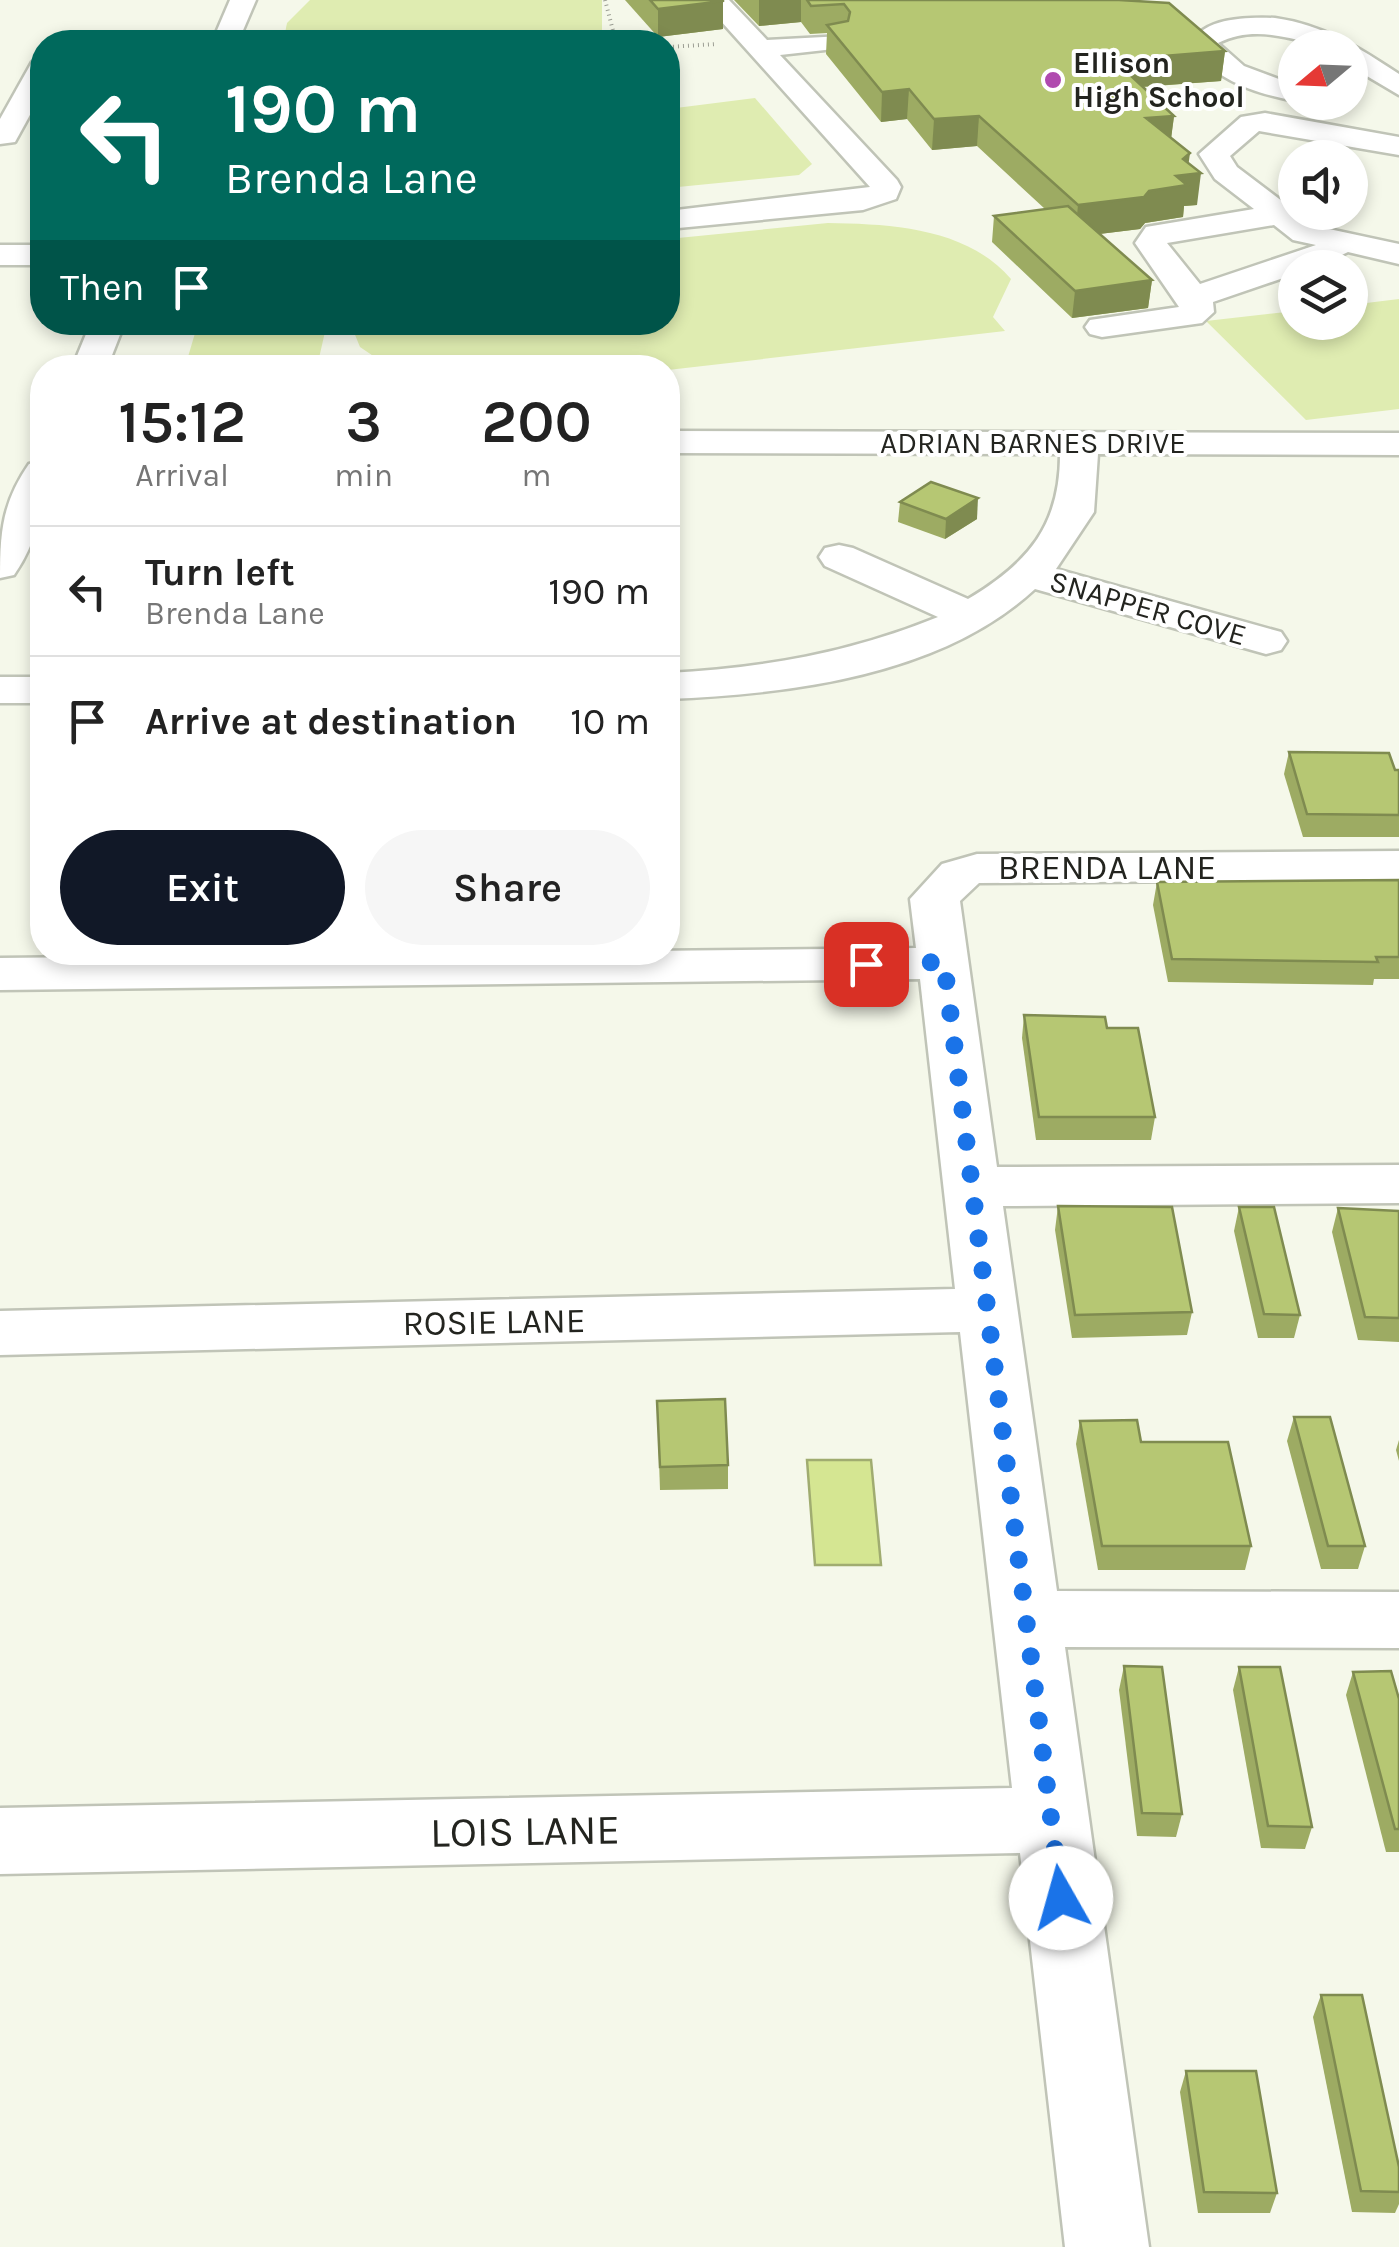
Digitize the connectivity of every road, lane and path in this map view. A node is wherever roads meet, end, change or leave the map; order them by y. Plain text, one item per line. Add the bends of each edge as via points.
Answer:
1 (243, 0) edge
2 (606, 0) edge
3 (714, 0) edge
4 (231, 30) edge
5 (613, 30) edge
6 (1294, 30) edge
7 (833, 42) edge
8 (763, 53) junction
9 (1368, 66) edge
10 (738, 74) dead end
11 (1399, 86) edge
12 (30, 88) edge
13 (1278, 90) edge
14 (2, 136) edge
15 (30, 136) edge
16 (1360, 140) edge
17 (1368, 141) edge
18 (1399, 146) edge
19 (1278, 216) joint
20 (680, 219) edge
21 (1299, 230) edge
22 (1341, 242) junction
23 (1399, 254) edge
24 (0, 255) edge
25 (30, 255) edge
26 (1194, 297) junction
27 (1102, 327) dead end
28 (680, 442) edge
29 (1079, 443) junction
30 (1399, 444) edge
31 (30, 499) edge
32 (839, 557) dead end
33 (0, 566) edge
34 (1030, 575) junction
35 (970, 616) junction
36 (1266, 640) dead end
37 (680, 686) edge
38 (0, 690) edge
39 (30, 690) edge
40 (1399, 866) edge
41 (944, 962) junction
42 (0, 974) edge
43 (1399, 1184) edge
44 (974, 1186) junction
45 (988, 1310) junction
46 (0, 1333) edge
47 (1026, 1619) junction
48 (1399, 1620) edge
49 (1050, 1820) junction
50 (0, 1841) edge
51 (1107, 2247) edge

1 - 4 street
2 - 5 path
3 - 8 street
6 - 13 street via 1229,30 1206,38 1211,55
7 - 8 street
8 - 10 street
8 - 20 street via 885,192 863,201
9 - 11 street
12 - 14 street
14 - 15 street
16 - 19 street via 1251,123 1214,154 1217,164
17 - 18 street
19 - 26 street via 1157,234 1151,242 1156,251
21 - 22 street
22 - 23 street
22 - 26 street via 1326,253
24 - 25 street
26 - 27 street via 1196,312 1190,316
28 - 29 street, ADRIAN BARNES DRIVE
29 - 30 street, ADRIAN BARNES DRIVE
29 - 34 street via 1075,510
31 - 33 street
32 - 35 street
34 - 35 street
34 - 36 street, SNAPPER COVE
35 - 37 street via 864,660 724,686
38 - 39 street
40 - 41 street, BRENDA LANE via 977,868 959,874 935,900
41 - 42 street
41 - 44 street
43 - 44 street
44 - 45 street
45 - 46 street, ROSIE LANE
45 - 47 street
47 - 48 street
47 - 49 street
49 - 50 street, LOIS LANE
49 - 51 street

